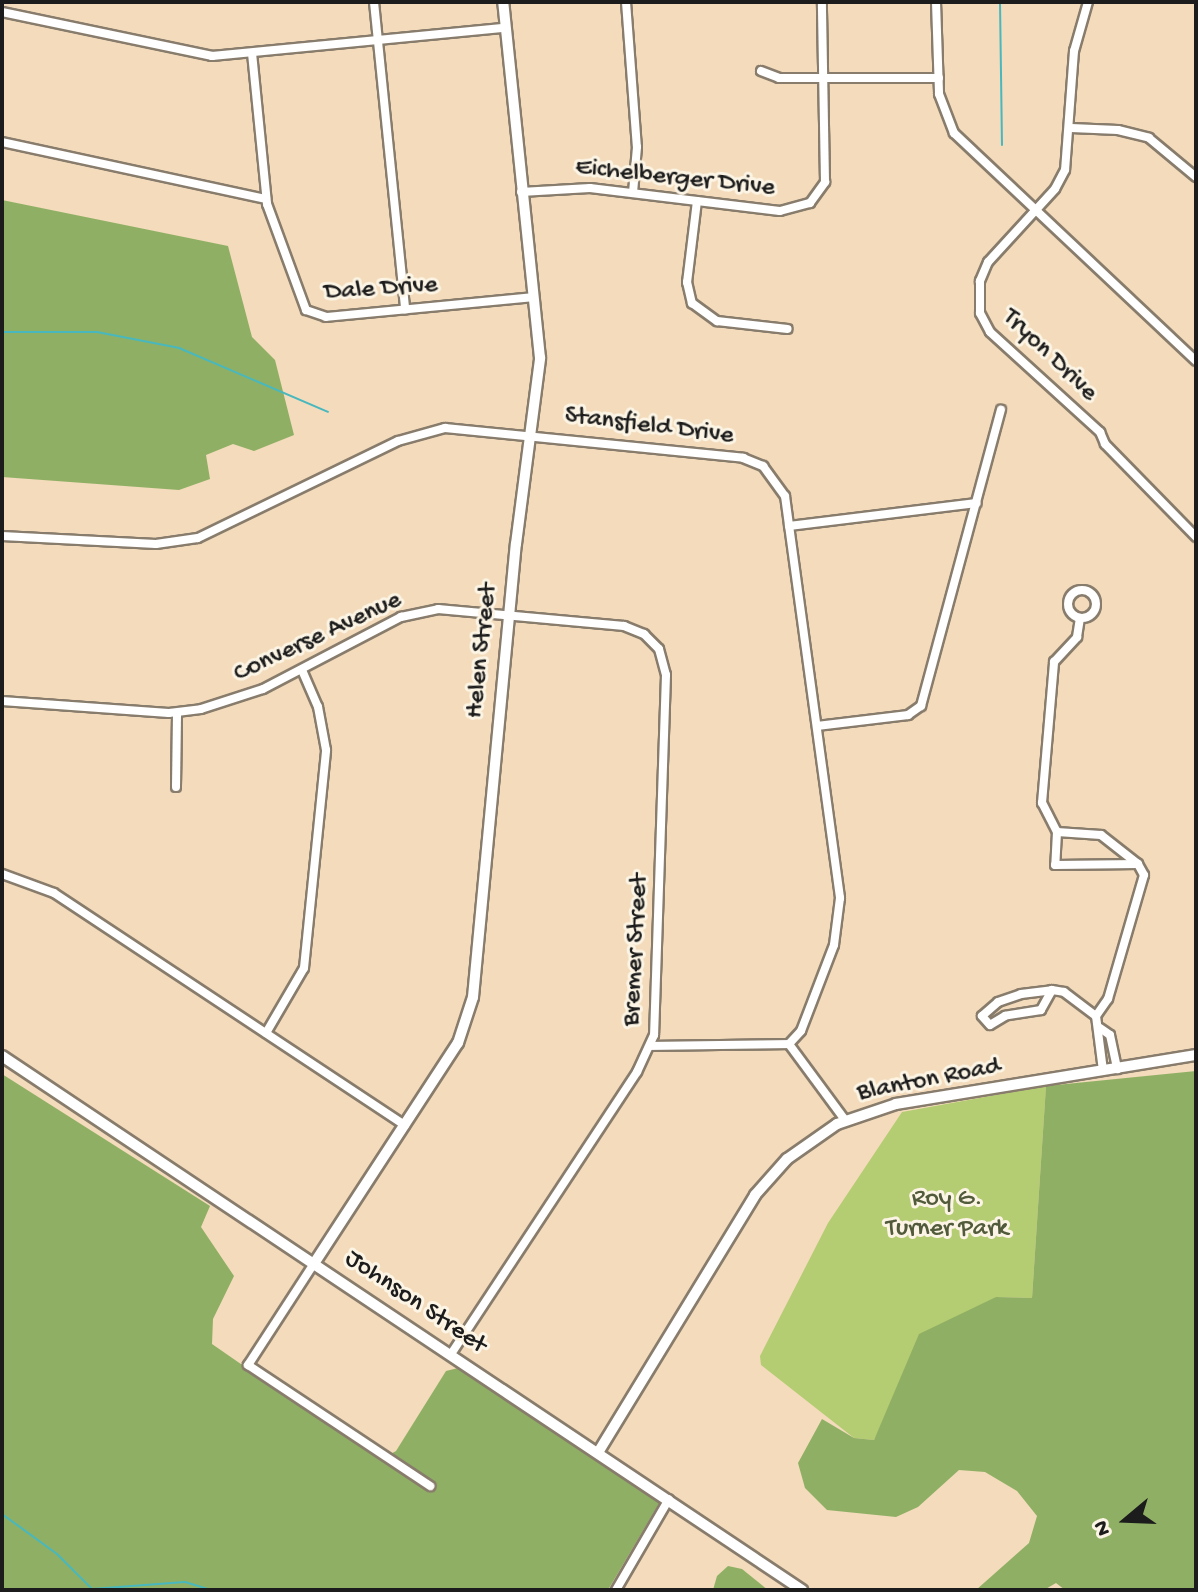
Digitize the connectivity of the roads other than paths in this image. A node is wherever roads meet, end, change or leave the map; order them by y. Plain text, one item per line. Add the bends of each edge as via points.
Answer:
1 (374, 2) edge
2 (503, 2) edge
3 (626, 2) edge
4 (822, 2) edge
5 (936, 2) edge
6 (1088, 2) edge
7 (2, 12) edge
8 (505, 28) junction
9 (378, 41) junction
10 (252, 53) junction
11 (761, 71) dead end
12 (823, 77) junction
13 (939, 78) junction
14 (1071, 128) junction
15 (2, 142) edge
16 (1196, 177) edge
17 (521, 192) junction
18 (633, 193) junction
19 (266, 199) junction
20 (697, 201) junction
21 (1034, 212) junction
22 (533, 297) junction
23 (405, 309) junction
24 (788, 329) dead end
25 (1196, 361) edge
26 (1001, 410) dead end
27 (531, 434) junction
28 (977, 503) junction
29 (789, 526) junction
30 (2, 536) edge
31 (1196, 537) edge
32 (509, 614) junction
33 (1080, 618) dead end
34 (302, 670) junction
35 (2, 701) edge
36 (177, 713) junction
37 (817, 726) junction
38 (176, 787) dead end
39 (1057, 832) junction
40 (1138, 864) junction
41 (2, 874) edge
42 (1052, 990) junction
43 (1096, 1016) junction
44 (1100, 1028) junction
45 (266, 1033) junction
46 (789, 1044) junction
47 (651, 1046) junction
48 (1196, 1055) edge
49 (2, 1056) edge
50 (1117, 1069) junction
51 (1103, 1071) junction
52 (845, 1120) junction
53 (405, 1125) junction
54 (315, 1262) junction
55 (452, 1353) junction
56 (599, 1451) junction
57 (430, 1486) dead end
58 (669, 1499) junction
59 (616, 1590) edge
60 (801, 1590) edge

1 - 9 street
2 - 8 street, Helen Street
3 - 18 street via 637,147
4 - 12 street, Eichelberger Drive
5 - 13 street
6 - 14 street, Tryon Drive via 1074,51
7 - 10 street via 190,54
8 - 9 street
8 - 17 street, Helen Street
9 - 10 street
9 - 23 street
10 - 19 street, Dale Drive
11 - 12 street via 779,78
12 - 13 street
12 - 20 street, Eichelberger Drive via 825,182 814,200 790,211
13 - 21 street via 942,109 954,133
14 - 16 street via 1149,138
14 - 21 street, Tryon Drive via 1065,170
15 - 19 street
17 - 18 street, Eichelberger Drive via 569,187
17 - 22 street, Helen Street
18 - 20 street, Eichelberger Drive
19 - 23 street, Dale Drive via 306,310 326,317
20 - 24 street via 687,282 692,303 717,321
21 - 25 street
21 - 31 street, Tryon Drive via 983,271 978,303 984,323 1100,432 1105,444
22 - 23 street, Dale Drive
22 - 27 street, Helen Street via 540,358
26 - 28 street
27 - 29 street, Stansfield Drive via 753,461 778,481
27 - 30 street, Stansfield Drive via 423,431 228,527 187,541
27 - 32 street, Helen Street
28 - 29 street
28 - 37 street via 921,706 908,715
29 - 37 street, Stansfield Drive
32 - 34 street, Converse Avenue via 454,608 406,616
32 - 47 street, Bremer Street via 634,629 652,641 665,664 656,1025
32 - 53 street, Helen Street via 471,1005 458,1043
33 - 39 street via 1077,637 1054,662 1042,803
34 - 36 street, Converse Avenue via 245,697
34 - 45 street via 318,707 326,750 304,968
35 - 36 street, Converse Avenue
36 - 38 street
37 - 46 street, Stansfield Drive via 840,914 834,945 801,1031
39 - 40 street via 1101,835
39 - 40 street via 1055,865
40 - 43 street via 1144,880 1108,999
41 - 45 street via 54,893
42 - 42 street via 998,1002 982,1016 990,1025 1005,1016 1041,1010
42 - 43 street via 1064,992
43 - 44 street
44 - 50 street via 1110,1035
44 - 51 street
45 - 53 street
46 - 47 street
46 - 52 street
47 - 55 street, Bremer Street
48 - 50 street, Blanton Road
49 - 54 street, Johnson Street
50 - 51 street, Blanton Road
51 - 52 street, Blanton Road via 896,1104
52 - 56 street, Blanton Road via 800,1148 755,1195
53 - 54 street, Helen Street
54 - 55 street, Johnson Street
54 - 57 street via 248,1365
55 - 56 street, Johnson Street
56 - 58 street, Johnson Street
58 - 59 street
58 - 60 street, Johnson Street

